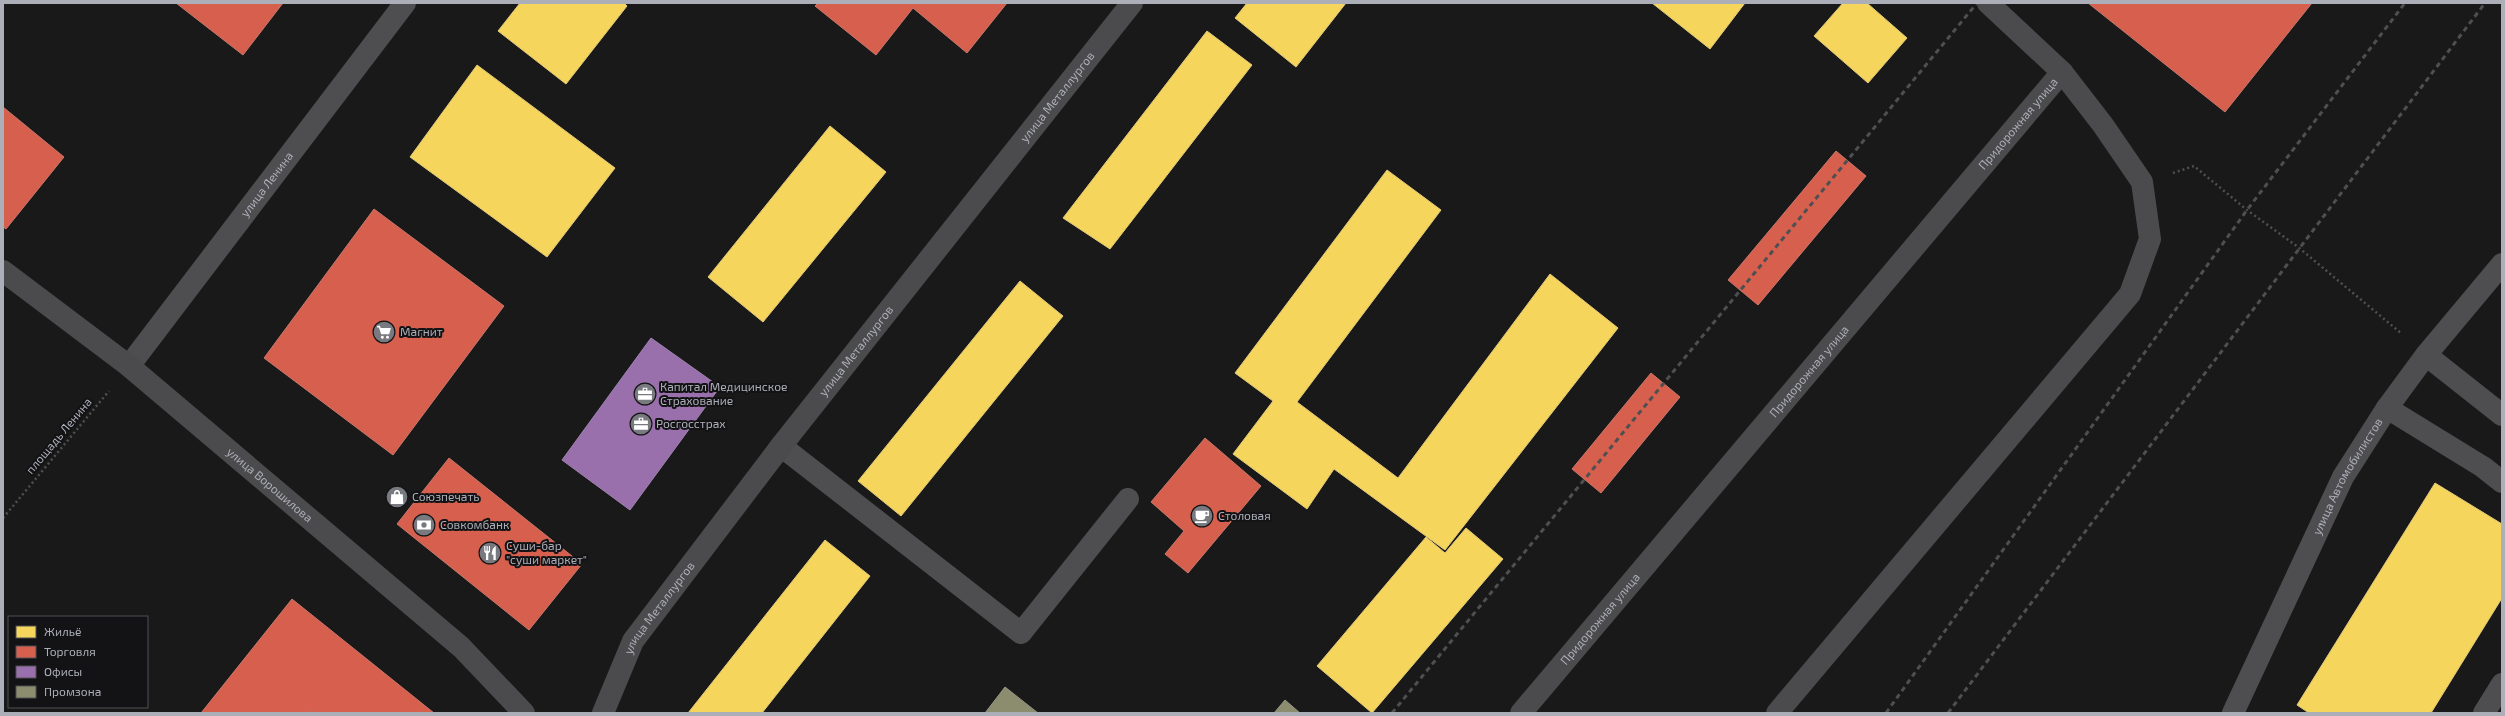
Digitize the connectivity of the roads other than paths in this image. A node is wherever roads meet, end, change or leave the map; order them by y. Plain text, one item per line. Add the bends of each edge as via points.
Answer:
1 (405, 3) edge
2 (1132, 3) edge
3 (1988, 3) edge
4 (2062, 72) junction
5 (2502, 264) edge
6 (3, 271) edge
7 (2426, 355) junction
8 (129, 366) junction
9 (2387, 408) junction
10 (2502, 416) edge
11 (781, 446) junction
12 (2502, 482) edge
13 (1128, 499) dead end
14 (2502, 684) edge
15 (524, 713) edge
16 (602, 713) edge
17 (1521, 713) edge
18 (1777, 713) edge
19 (2233, 713) edge
20 (2484, 713) edge

1 - 8 street, улица Ленина
2 - 11 main road, улица Металлургов
3 - 4 main road
4 - 17 main road, Придорожная улица
4 - 18 main road, Придорожная улица via 2142,182 2150,238 2130,294
5 - 7 street, улица Автомобилистов
6 - 8 main road, улица Ворошилова
7 - 9 street, улица Автомобилистов
7 - 10 street
8 - 15 main road, улица Ворошилова via 461,647
9 - 12 street
9 - 19 street, улица Автомобилистов via 2343,477
11 - 13 street via 1021,633
11 - 16 main road, улица Металлургов via 633,641
14 - 20 street

